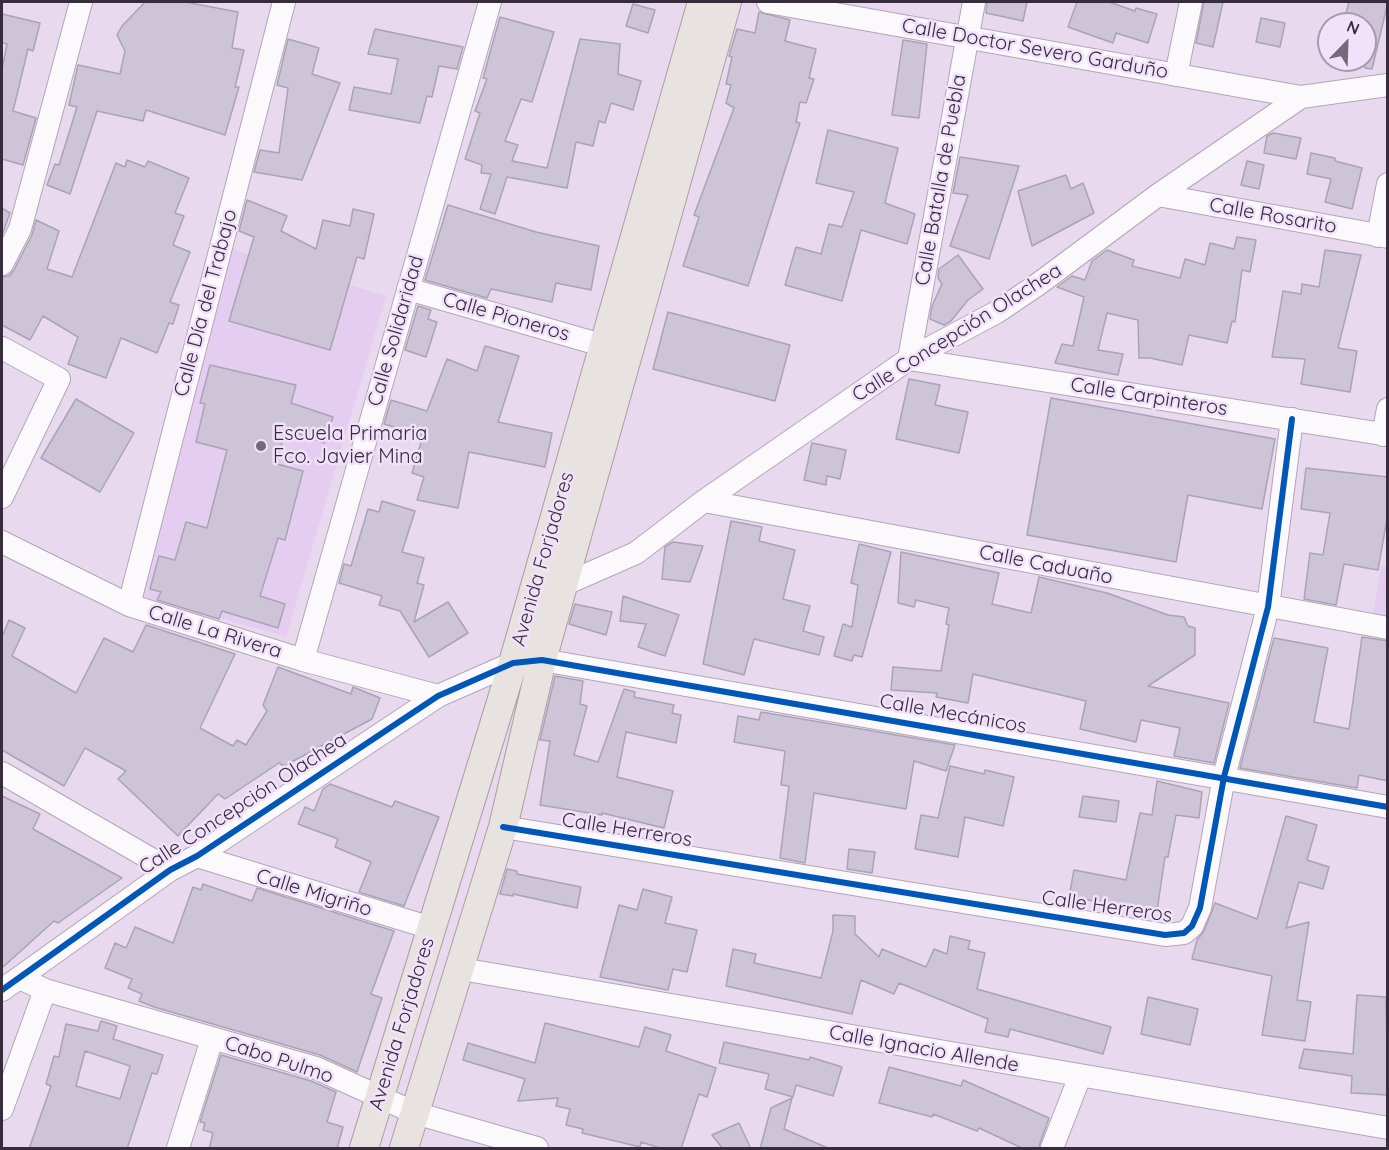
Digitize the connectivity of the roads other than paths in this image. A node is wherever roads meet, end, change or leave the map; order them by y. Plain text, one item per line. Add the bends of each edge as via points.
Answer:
1 (81, 2) edge
2 (284, 2) edge
3 (490, 2) edge
4 (702, 2) edge
5 (727, 2) edge
6 (768, 2) edge
7 (974, 2) edge
8 (1191, 2) edge
9 (966, 37) junction
10 (1176, 75) junction
11 (1388, 85) edge
12 (1301, 98) junction
13 (1388, 184) edge
14 (1158, 195) junction
15 (1383, 236) edge
16 (2, 264) edge
17 (408, 289) junction
18 (605, 346) junction
19 (2, 348) edge
20 (909, 359) junction
21 (1388, 409) edge
22 (1292, 419) junction
23 (1385, 435) edge
24 (2, 497) edge
25 (704, 501) junction
26 (2, 542) edge
27 (563, 585) junction
28 (129, 605) junction
29 (1268, 607) junction
30 (1388, 628) edge
31 (303, 660) junction
32 (542, 660) junction
33 (513, 663) junction
34 (438, 696) junction
35 (2, 773) edge
36 (1224, 777) junction
37 (1388, 807) edge
38 (503, 827) junction
39 (197, 856) junction
40 (170, 870) junction
41 (431, 928) junction
42 (462, 969) junction
43 (11, 984) edge
44 (45, 990) junction
45 (212, 1039) junction
46 (1080, 1076) junction
47 (380, 1097) junction
48 (2, 1109) edge
49 (415, 1113) junction
50 (1388, 1128) edge
51 (178, 1149) edge
52 (364, 1149) edge
53 (404, 1149) edge
54 (537, 1149) edge
55 (1053, 1149) edge

1 - 16 street via 20,229
2 - 28 street, Calle Día del Trabajo
3 - 17 street, Calle Solidaridad
4 - 18 main road, Avenida Forjadores
5 - 27 main road, Avenida Forjadores
6 - 9 street, Calle Doctor Severo Garduño
7 - 9 street, Calle Batalla de Puebla
8 - 10 street
9 - 10 street, Calle Doctor Severo Garduño
9 - 20 street, Calle Batalla de Puebla
10 - 12 street, Calle Doctor Severo Garduño
11 - 12 street, Calle Concepción Olachea
12 - 14 street, Calle Concepción Olachea
13 - 15 street
14 - 15 street, Calle Rosarito
14 - 20 street, Calle Concepción Olachea via 997,312
17 - 18 street, Calle Pioneros
17 - 31 street, Calle Solidaridad
18 - 33 main road, Avenida Forjadores
19 - 24 street via 59,379
20 - 22 street, Calle Carpinteros
20 - 25 street, Calle Concepción Olachea
21 - 23 street
22 - 23 street, Calle Carpinteros
22 - 29 street, Calle Herreros
25 - 27 street, Calle Concepción Olachea via 636,553
25 - 29 street, Calle Caduaño
26 - 28 street, Calle La Rivera
27 - 32 main road, Avenida Forjadores
28 - 31 street, Calle La Rivera
29 - 30 street, Calle Caduaño
29 - 36 street, Calle Herreros
31 - 34 street, Calle La Rivera
32 - 33 street, Calle Mecánicos
32 - 36 street, Calle Mecánicos
32 - 38 main road, Avenida Forjadores
33 - 34 street, Calle Concepción Olachea
33 - 41 main road, Avenida Forjadores
34 - 39 street, Calle Concepción Olachea
35 - 40 street
36 - 37 street, Calle Mecánicos
36 - 38 street, Calle Herreros via 1200,908 1192,926 1175,935
38 - 42 main road, Avenida Forjadores
39 - 40 street, Calle Concepción Olachea
39 - 41 street, Calle Migriño
40 - 43 street, Calle Concepción Olachea
41 - 47 main road, Avenida Forjadores
42 - 46 street, Calle Ignacio Allende
42 - 49 main road, Avenida Forjadores
43 - 44 street, Cabo Pulmo
44 - 45 street, Cabo Pulmo
44 - 48 street
45 - 47 street, Cabo Pulmo via 316,1068
45 - 51 street
46 - 50 street, Calle Ignacio Allende
46 - 55 street
47 - 49 street, Cabo Pulmo
47 - 52 main road, Avenida Forjadores
49 - 53 main road, Avenida Forjadores
49 - 54 street, Cabo Pulmo

